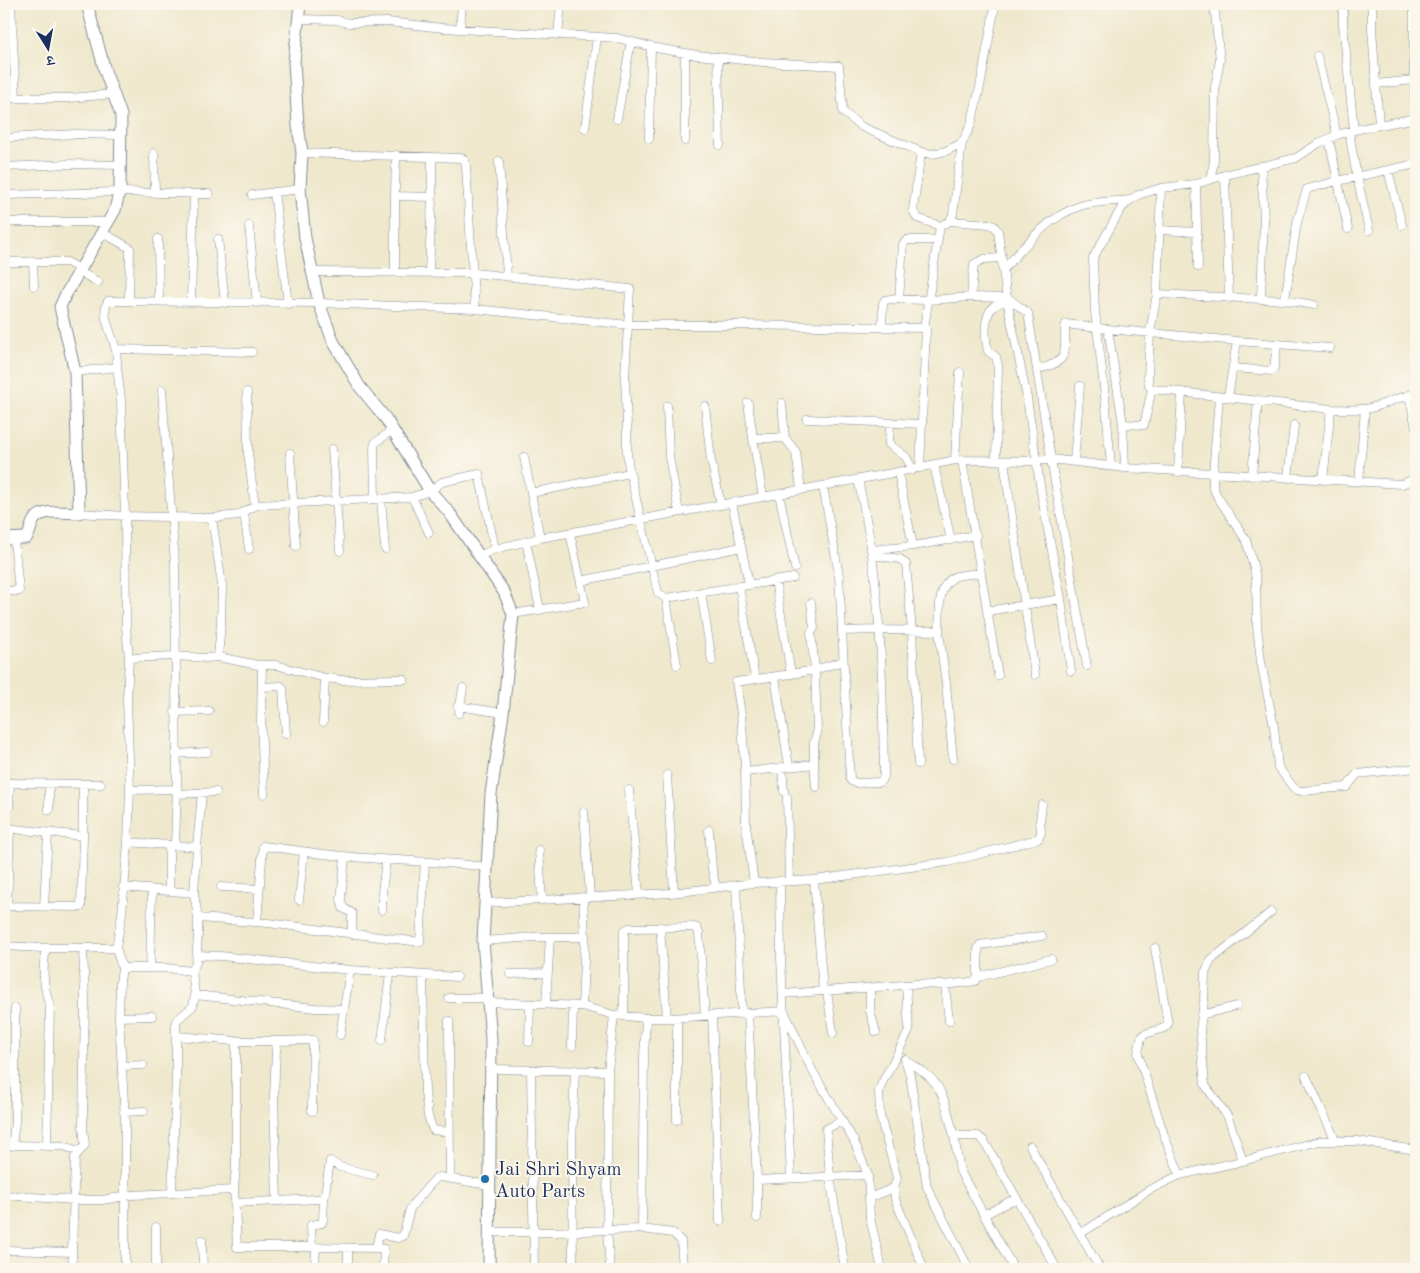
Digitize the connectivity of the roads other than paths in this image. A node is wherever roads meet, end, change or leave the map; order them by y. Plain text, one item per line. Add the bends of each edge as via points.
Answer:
1 (11, 4) edge
2 (87, 4) edge
3 (300, 4) edge
4 (462, 4) edge
5 (561, 4) edge
6 (1214, 4) edge
7 (1342, 4) edge
8 (1372, 4) edge
9 (1414, 8) edge
10 (994, 11) dead end
11 (7, 13) edge
12 (298, 19) junction
13 (460, 29) junction
14 (558, 35) junction
15 (597, 37) junction
16 (631, 41) junction
17 (651, 46) junction
18 (685, 53) junction
19 (1317, 56) dead end
20 (718, 57) junction
21 (1414, 80) junction
22 (1377, 84) junction
23 (114, 94) junction
24 (16, 98) junction
25 (4, 99) edge
26 (1416, 113) edge
27 (1416, 118) edge
28 (617, 119) dead end
29 (1380, 125) junction
30 (584, 128) dead end
31 (1351, 131) junction
32 (121, 135) junction
33 (1337, 135) junction
34 (4, 138) edge
35 (649, 139) dead end
36 (1328, 139) junction
37 (685, 141) dead end
38 (962, 143) junction
39 (720, 145) dead end
40 (920, 152) junction
41 (154, 153) dead end
42 (302, 153) junction
43 (396, 155) junction
44 (432, 157) junction
45 (499, 161) dead end
46 (1416, 164) edge
47 (120, 165) junction
48 (1261, 166) junction
49 (4, 167) edge
50 (1388, 170) junction
51 (1225, 175) junction
52 (1356, 177) junction
53 (1210, 179) junction
54 (1337, 181) junction
55 (1196, 184) junction
56 (1161, 188) junction
57 (300, 189) junction
58 (119, 192) junction
59 (274, 192) junction
60 (155, 193) junction
61 (194, 194) junction
62 (209, 194) dead end
63 (4, 195) edge
64 (252, 195) dead end
65 (395, 196) junction
66 (432, 197) junction
67 (1130, 200) junction
68 (950, 221) junction
69 (4, 222) edge
70 (108, 222) junction
71 (1402, 225) dead end
72 (249, 226) dead end
73 (940, 226) junction
74 (1348, 229) dead end
75 (1159, 230) junction
76 (1369, 230) dead end
77 (1197, 232) junction
78 (103, 233) junction
79 (158, 239) dead end
80 (218, 239) dead end
81 (937, 240) junction
82 (1001, 258) junction
83 (33, 261) junction
84 (4, 262) edge
85 (1198, 267) dead end
86 (79, 270) junction
87 (1004, 270) junction
88 (311, 272) junction
89 (395, 272) junction
90 (429, 272) junction
91 (474, 273) junction
92 (507, 276) junction
93 (98, 282) dead end
94 (34, 286) dead end
95 (1156, 294) junction
96 (971, 297) junction
97 (899, 299) junction
98 (1008, 299) junction
99 (1229, 299) junction
100 (928, 300) junction
101 (1261, 300) junction
102 (1285, 300) junction
103 (129, 301) junction
104 (159, 301) junction
105 (191, 302) junction
106 (225, 303) junction
107 (257, 303) junction
108 (288, 304) junction
109 (319, 304) junction
110 (1314, 305) dead end
111 (475, 309) junction
112 (629, 326) junction
113 (882, 327) junction
114 (924, 328) junction
115 (1097, 328) junction
116 (1108, 329) junction
117 (1150, 332) junction
118 (1237, 341) junction
119 (1277, 344) junction
120 (1330, 348) dead end
121 (116, 349) junction
122 (252, 352) dead end
123 (117, 367) junction
124 (1232, 368) junction
125 (1037, 369) junction
126 (75, 372) junction
127 (960, 372) dead end
128 (1080, 386) dead end
129 (1152, 389) junction
130 (162, 390) dead end
131 (246, 392) dead end
132 (1182, 392) junction
133 (1413, 395) edge
134 (1219, 396) junction
135 (1228, 397) junction
136 (1258, 400) junction
137 (782, 402) dead end
138 (748, 403) dead end
139 (667, 406) dead end
140 (706, 406) dead end
141 (1331, 409) junction
142 (1365, 409) junction
143 (807, 419) dead end
144 (890, 423) junction
145 (922, 424) junction
146 (1123, 424) junction
147 (1294, 425) dead end
148 (1416, 427) edge
149 (392, 430) junction
150 (753, 438) junction
151 (786, 438) junction
152 (332, 449) dead end
153 (290, 453) dead end
154 (524, 457) dead end
155 (1051, 459) junction
156 (959, 460) junction
157 (1000, 460) junction
158 (1036, 461) junction
159 (1074, 462) junction
160 (934, 465) junction
161 (1111, 466) junction
162 (1125, 468) junction
163 (917, 469) junction
164 (898, 472) junction
165 (1178, 472) junction
166 (1213, 474) junction
167 (630, 476) junction
168 (1252, 476) junction
169 (1288, 478) junction
170 (1416, 478) edge
171 (858, 479) junction
172 (1323, 480) junction
173 (1359, 482) junction
174 (823, 486) junction
175 (801, 490) junction
176 (430, 491) junction
177 (531, 493) junction
178 (779, 494) junction
179 (412, 497) junction
180 (763, 497) junction
181 (378, 499) junction
182 (336, 501) junction
183 (293, 503) junction
184 (732, 503) junction
185 (721, 505) junction
186 (255, 506) junction
187 (679, 512) junction
188 (79, 513) junction
189 (244, 513) junction
190 (125, 516) junction
191 (170, 518) junction
192 (212, 518) junction
193 (640, 519) junction
194 (429, 533) dead end
195 (570, 533) junction
196 (976, 535) junction
197 (540, 538) junction
198 (9, 539) edge
199 (951, 540) junction
200 (526, 542) junction
201 (296, 546) dead end
202 (741, 546) junction
203 (913, 546) junction
204 (249, 549) dead end
205 (385, 549) dead end
206 (495, 549) junction
207 (340, 551) dead end
208 (872, 552) junction
209 (479, 556) junction
210 (651, 565) junction
211 (794, 568) dead end
212 (981, 573) junction
213 (793, 578) dead end
214 (775, 580) junction
215 (581, 581) junction
216 (749, 584) junction
217 (739, 586) junction
218 (4, 590) edge
219 (701, 592) junction
220 (666, 598) junction
221 (1061, 598) junction
222 (811, 603) dead end
223 (1025, 605) junction
224 (540, 610) junction
225 (987, 611) junction
226 (513, 614) junction
227 (879, 630) junction
228 (842, 631) junction
229 (912, 631) junction
230 (940, 631) junction
231 (175, 656) junction
232 (218, 657) junction
233 (129, 658) junction
234 (712, 661) dead end
235 (843, 661) junction
236 (262, 665) junction
237 (677, 665) dead end
238 (1087, 666) dead end
239 (815, 670) junction
240 (1071, 671) dead end
241 (791, 674) junction
242 (998, 675) dead end
243 (1035, 675) dead end
244 (775, 677) junction
245 (325, 678) junction
246 (404, 679) dead end
247 (755, 679) junction
248 (262, 687) junction
249 (463, 688) dead end
250 (209, 711) dead end
251 (175, 712) junction
252 (503, 713) junction
253 (324, 722) dead end
254 (286, 734) dead end
255 (207, 752) dead end
256 (176, 754) junction
257 (953, 759) dead end
258 (814, 764) junction
259 (918, 764) dead end
260 (786, 766) junction
261 (1416, 768) edge
262 (746, 772) junction
263 (666, 775) dead end
264 (7, 783) edge
265 (49, 784) junction
266 (83, 784) junction
267 (102, 784) dead end
268 (816, 787) dead end
269 (130, 790) junction
270 (629, 790) dead end
271 (177, 792) junction
272 (216, 792) dead end
273 (202, 793) junction
274 (264, 794) dead end
275 (1042, 804) dead end
276 (9, 807) dead end
277 (49, 810) dead end
278 (584, 812) dead end
279 (7, 828) edge
280 (709, 830) dead end
281 (48, 833) junction
282 (83, 836) junction
283 (128, 842) junction
284 (172, 845) junction
285 (197, 847) junction
286 (539, 850) dead end
287 (304, 852) junction
288 (345, 857) junction
289 (386, 860) junction
290 (425, 862) junction
291 (487, 867) junction
292 (814, 880) junction
293 (784, 881) junction
294 (754, 883) junction
295 (736, 885) junction
296 (124, 887) junction
297 (221, 887) dead end
298 (716, 887) junction
299 (259, 889) junction
300 (152, 890) junction
301 (168, 890) junction
302 (674, 892) junction
303 (194, 893) junction
304 (639, 894) junction
305 (587, 897) junction
306 (299, 900) dead end
307 (542, 900) junction
308 (485, 903) junction
309 (5, 906) edge
310 (44, 906) junction
311 (382, 910) dead end
312 (1271, 912) dead end
313 (198, 918) junction
314 (257, 922) junction
315 (660, 927) junction
316 (352, 934) junction
317 (1042, 936) dead end
318 (550, 937) junction
319 (585, 937) junction
320 (483, 941) junction
321 (4, 946) edge
322 (46, 948) junction
323 (83, 948) junction
324 (116, 948) junction
325 (1155, 948) dead end
326 (197, 955) junction
327 (1051, 959) dead end
328 (122, 968) junction
329 (150, 968) junction
330 (192, 970) junction
331 (350, 970) junction
332 (390, 973) junction
333 (548, 973) junction
334 (510, 974) dead end
335 (422, 975) junction
336 (457, 977) dead end
337 (978, 977) junction
338 (906, 985) junction
339 (945, 985) junction
340 (870, 988) junction
341 (825, 991) junction
342 (783, 994) junction
343 (195, 995) junction
344 (449, 998) dead end
345 (488, 1000) junction
346 (530, 1004) junction
347 (546, 1004) junction
348 (573, 1006) junction
349 (582, 1006) junction
350 (1236, 1006) dead end
351 (15, 1008) dead end
352 (344, 1009) junction
353 (784, 1011) junction
354 (745, 1013) junction
355 (614, 1015) junction
356 (624, 1015) junction
357 (709, 1015) junction
358 (1201, 1015) junction
359 (152, 1016) dead end
360 (119, 1017) junction
361 (646, 1018) junction
362 (667, 1018) junction
363 (677, 1018) junction
364 (449, 1021) dead end
365 (949, 1021) dead end
366 (876, 1032) dead end
367 (833, 1033) dead end
368 (340, 1035) dead end
369 (177, 1036) junction
370 (382, 1040) dead end
371 (236, 1041) junction
372 (277, 1041) junction
373 (529, 1042) dead end
374 (572, 1046) dead end
375 (899, 1052) junction
376 (906, 1061) junction
377 (143, 1065) dead end
378 (122, 1066) junction
379 (490, 1069) junction
380 (531, 1070) junction
381 (575, 1070) junction
382 (608, 1071) junction
383 (1306, 1076) dead end
384 (144, 1111) dead end
385 (312, 1111) dead end
386 (124, 1112) junction
387 (677, 1120) dead end
388 (842, 1121) junction
389 (450, 1132) junction
390 (954, 1136) junction
391 (1336, 1141) junction
392 (8, 1146) edge
393 (47, 1146) junction
394 (1030, 1146) dead end
395 (1416, 1150) edge
396 (80, 1151) junction
397 (1243, 1161) junction
398 (373, 1175) dead end
399 (868, 1175) junction
400 (1180, 1175) junction
401 (830, 1177) junction
402 (450, 1178) junction
403 (791, 1178) junction
404 (757, 1180) junction
405 (489, 1185) junction
406 (894, 1188) junction
407 (234, 1190) junction
408 (172, 1193) junction
409 (4, 1195) edge
410 (125, 1196) junction
411 (869, 1198) junction
412 (1016, 1198) junction
413 (74, 1200) junction
414 (324, 1200) junction
415 (277, 1201) junction
416 (235, 1203) junction
417 (984, 1215) junction
418 (757, 1218) dead end
419 (720, 1221) dead end
420 (156, 1227) dead end
421 (642, 1229) junction
422 (607, 1230) junction
423 (573, 1231) junction
424 (489, 1232) junction
425 (533, 1232) junction
426 (1080, 1234) junction
427 (202, 1240) dead end
428 (314, 1247) junction
429 (348, 1248) junction
430 (376, 1248) junction
431 (4, 1250) edge
432 (72, 1252) junction
433 (72, 1269) edge
434 (125, 1269) edge
435 (156, 1269) edge
436 (204, 1269) edge
437 (315, 1269) edge
438 (348, 1269) edge
439 (383, 1269) edge
440 (489, 1269) edge
441 (534, 1269) edge
442 (573, 1269) edge
443 (610, 1269) edge
444 (682, 1269) edge
445 (845, 1269) edge
446 (882, 1269) edge
447 (924, 1269) edge
448 (969, 1269) edge
449 (1014, 1269) edge
450 (1057, 1269) edge
451 (1100, 1269) edge

1 - 11 street
2 - 23 street
3 - 12 street
4 - 13 street
5 - 14 street
6 - 53 street via 1220,60 1215,87 1214,162
7 - 31 street
8 - 22 street
9 - 21 street
10 - 38 street via 974,115
11 - 24 street
12 - 13 street via 388,22
12 - 42 street via 294,62
13 - 14 street
14 - 15 street
15 - 16 street
15 - 30 street
16 - 17 street
16 - 28 street
17 - 18 street
17 - 35 street
18 - 20 street
18 - 37 street
19 - 33 street
20 - 39 street
20 - 40 street via 839,66 843,112 862,127
21 - 22 street
21 - 26 street
22 - 29 street
23 - 24 street
23 - 32 street via 121,114
24 - 25 street
27 - 29 street
29 - 31 street
31 - 33 street
31 - 52 street
32 - 34 street
32 - 47 street
33 - 36 street
36 - 48 street via 1296,158
36 - 54 street
38 - 40 street via 932,154
38 - 68 street
40 - 73 street via 913,210 917,218
41 - 60 street
42 - 43 street
42 - 57 street
43 - 44 street
43 - 65 street
44 - 66 street
44 - 91 street via 455,157 465,161
45 - 92 street
46 - 50 street
47 - 49 street
47 - 58 street
48 - 51 street
48 - 101 street via 1264,220
50 - 52 street
50 - 71 street
51 - 53 street
51 - 99 street
52 - 54 street
52 - 76 street
53 - 55 street
54 - 74 street
54 - 102 street via 1305,191
55 - 56 street
55 - 77 street
56 - 67 street
56 - 75 street
57 - 59 street
57 - 88 street
58 - 60 street
58 - 63 street
58 - 70 street
59 - 64 street
59 - 108 street
60 - 61 street
61 - 62 street
61 - 105 street
65 - 66 street
65 - 89 street
66 - 90 street
67 - 87 street via 1080,206 1056,218 1039,230
67 - 115 street via 1121,209 1093,258
68 - 73 street
68 - 82 street via 994,226 998,231
69 - 70 street
70 - 78 street
72 - 107 street
73 - 81 street
75 - 77 street
75 - 95 street
77 - 85 street
78 - 86 street
78 - 103 street via 130,248
79 - 104 street
80 - 106 street
81 - 97 street via 912,239 903,244
81 - 100 street
82 - 87 street
82 - 96 street via 984,259 974,264
83 - 84 street
83 - 86 street via 67,262
83 - 94 street
86 - 93 street
86 - 126 street via 60,307
87 - 98 street
88 - 89 street
88 - 109 street
89 - 90 street
90 - 91 street
91 - 92 street
91 - 111 street
92 - 112 street via 630,289
95 - 99 street
95 - 117 street
96 - 98 street
96 - 100 street
97 - 100 street
97 - 113 street via 883,303
98 - 125 street via 1028,313
98 - 157 street via 994,306 988,316 986,342 998,365
98 - 158 street
99 - 101 street
100 - 114 street
101 - 102 street
102 - 110 street
103 - 104 street
103 - 121 street via 108,301 105,305
104 - 105 street
105 - 106 street
106 - 107 street
107 - 108 street
108 - 109 street
109 - 111 street
109 - 149 street via 344,361
111 - 112 street
112 - 113 street
112 - 167 street via 625,378 626,453
113 - 114 street
114 - 145 street
115 - 116 street
115 - 125 street via 1066,324 1062,357 1050,366
115 - 161 street
116 - 117 street
116 - 146 street
117 - 118 street
117 - 129 street via 1148,377
118 - 119 street
118 - 124 street
119 - 120 street
119 - 124 street via 1272,371
121 - 122 street
121 - 123 street
123 - 126 street
123 - 190 street
124 - 135 street
125 - 155 street
126 - 188 street
127 - 156 street
128 - 159 street
129 - 132 street
129 - 146 street via 1144,425
130 - 191 street
131 - 186 street via 248,453
132 - 134 street
132 - 165 street
133 - 142 street
133 - 148 street
134 - 135 street
134 - 166 street
135 - 136 street
136 - 141 street
136 - 168 street
137 - 151 street
138 - 150 street
139 - 187 street via 669,456
140 - 185 street via 711,460
141 - 142 street
141 - 172 street
142 - 173 street
143 - 144 street
144 - 145 street
144 - 163 street via 889,444
145 - 163 street
146 - 162 street
147 - 169 street
149 - 176 street
149 - 181 street via 374,447
150 - 151 street
150 - 180 street
151 - 175 street via 796,452
152 - 182 street
153 - 183 street
154 - 177 street
155 - 158 street
155 - 159 street
155 - 238 street
156 - 157 street
156 - 160 street
156 - 196 street
157 - 158 street
157 - 223 street
158 - 221 street
159 - 161 street
160 - 163 street
160 - 199 street
161 - 162 street
162 - 165 street
163 - 164 street
164 - 171 street
164 - 203 street
165 - 166 street
166 - 168 street
166 - 261 street via 1217,496 1246,540 1254,568 1261,662 1280,772 1293,787 1302,791 1347,787 1357,774
167 - 177 street via 630,473
167 - 193 street
168 - 169 street
169 - 172 street
170 - 173 street via 1402,484
171 - 174 street
171 - 208 street
172 - 173 street
174 - 175 street
174 - 228 street via 839,574
175 - 178 street
176 - 179 street
176 - 206 street via 442,482 479,474
176 - 209 street via 449,512
177 - 197 street
178 - 180 street
178 - 211 street
179 - 181 street
179 - 194 street
180 - 184 street
181 - 182 street
181 - 205 street
182 - 183 street
182 - 207 street
183 - 186 street
183 - 201 street
184 - 185 street
184 - 202 street
185 - 187 street
186 - 189 street
187 - 193 street
188 - 190 street
188 - 198 street via 45,513 37,516 26,538
189 - 192 street
189 - 204 street
190 - 191 street
190 - 233 street
191 - 192 street
191 - 231 street via 175,564
192 - 232 street via 222,585
193 - 195 street
193 - 210 street
195 - 197 street
195 - 215 street
196 - 199 street
196 - 212 street
197 - 200 street
198 - 218 street via 19,591
199 - 203 street
200 - 206 street
200 - 224 street
202 - 210 street
202 - 216 street
203 - 208 street
206 - 209 street
208 - 227 street
208 - 229 street via 900,559 906,564
209 - 226 street via 504,592
210 - 215 street
210 - 220 street via 658,593
212 - 225 street
212 - 230 street via 955,577 944,585 940,595
213 - 214 street
214 - 216 street
214 - 241 street
215 - 224 street via 585,602
216 - 217 street
217 - 219 street
217 - 247 street
219 - 220 street
219 - 234 street
220 - 237 street
221 - 223 street
221 - 240 street
222 - 239 street
223 - 225 street
223 - 243 street
224 - 226 street
225 - 242 street
226 - 252 street
227 - 228 street
227 - 229 street
227 - 235 street via 884,777 880,782 856,783 850,779
228 - 235 street
229 - 230 street
229 - 259 street
230 - 257 street
231 - 232 street
231 - 233 street
231 - 251 street
232 - 236 street
233 - 269 street
235 - 239 street
236 - 245 street via 276,665
236 - 248 street
239 - 241 street
239 - 258 street via 817,733
241 - 244 street
244 - 247 street
244 - 260 street
245 - 246 street
245 - 253 street
247 - 262 street via 736,682
248 - 254 street via 283,688
248 - 274 street
249 - 252 street via 459,708
250 - 251 street
251 - 256 street
252 - 291 street via 491,794
255 - 256 street
256 - 271 street
258 - 260 street
258 - 268 street
260 - 262 street
260 - 293 street
262 - 294 street via 746,825
263 - 302 street
264 - 265 street
264 - 276 street
265 - 266 street
265 - 277 street
266 - 267 street
266 - 282 street
269 - 271 street
269 - 283 street
270 - 304 street
271 - 273 street
271 - 284 street
272 - 273 street
273 - 285 street
275 - 292 street via 1041,833 1035,840 948,862
278 - 305 street
279 - 281 street
279 - 309 street
280 - 298 street
281 - 282 street
281 - 310 street
282 - 310 street via 81,906
283 - 284 street
283 - 296 street
284 - 285 street
284 - 301 street
285 - 303 street
286 - 307 street
287 - 288 street
287 - 299 street via 263,846
287 - 306 street
288 - 289 street
288 - 316 street via 341,899 343,908 352,913
289 - 290 street
289 - 311 street
290 - 291 street
290 - 316 street via 420,942
291 - 308 street
292 - 293 street
292 - 341 street
293 - 294 street
293 - 342 street
294 - 295 street
295 - 298 street
295 - 354 street
296 - 300 street
296 - 324 street
297 - 299 street
298 - 302 street
299 - 314 street
300 - 301 street
300 - 329 street
301 - 303 street
302 - 304 street
303 - 313 street
304 - 305 street
305 - 307 street
305 - 319 street
307 - 308 street
308 - 320 street
309 - 310 street
312 - 358 street via 1211,960 1205,973
313 - 314 street
313 - 326 street
314 - 316 street
315 - 356 street via 624,931
315 - 357 street via 694,926 698,929
315 - 362 street
317 - 337 street via 980,945
318 - 319 street
318 - 320 street
318 - 333 street
319 - 349 street
320 - 345 street
321 - 322 street
322 - 323 street
322 - 393 street via 44,987 50,1007
323 - 324 street
323 - 396 street via 85,1145
324 - 328 street
325 - 400 street via 1168,1024 1141,1038 1138,1054
326 - 330 street
326 - 331 street
327 - 337 street
328 - 329 street
328 - 360 street
329 - 330 street
330 - 343 street
331 - 332 street
331 - 352 street
332 - 335 street
332 - 370 street
333 - 334 street
333 - 347 street
335 - 336 street
335 - 389 street via 428,1116 433,1130
337 - 339 street via 975,981
338 - 339 street
338 - 340 street
338 - 375 street via 909,1031
339 - 365 street
340 - 341 street
340 - 366 street via 870,1011
341 - 342 street
341 - 367 street
342 - 353 street
343 - 352 street
343 - 369 street via 193,1006 176,1022
344 - 345 street
345 - 346 street
345 - 379 street
346 - 347 street
346 - 373 street
347 - 348 street
348 - 349 street
348 - 374 street
349 - 355 street
350 - 358 street
351 - 392 street via 15,1122
352 - 368 street
353 - 354 street
353 - 388 street via 812,1070
353 - 403 street
354 - 357 street
354 - 404 street
355 - 356 street
355 - 382 street
356 - 361 street
357 - 363 street
357 - 419 street
358 - 397 street via 1205,1084 1228,1117
359 - 360 street
360 - 378 street
361 - 362 street
361 - 421 street
362 - 363 street
363 - 387 street
364 - 389 street
369 - 371 street
369 - 408 street
371 - 372 street
371 - 407 street
372 - 385 street via 313,1040
372 - 415 street via 274,1097
375 - 376 street
375 - 406 street via 879,1091 880,1116 897,1178
376 - 390 street via 936,1083
376 - 448 street via 927,1187
377 - 378 street
378 - 386 street
379 - 380 street
379 - 405 street
380 - 381 street
380 - 425 street
381 - 382 street
381 - 423 street
382 - 422 street
383 - 391 street
384 - 386 street
386 - 410 street
388 - 399 street
388 - 401 street via 826,1129
389 - 402 street
390 - 412 street via 978,1136 984,1141
390 - 417 street via 960,1171
391 - 395 street
391 - 397 street via 1320,1141
392 - 393 street
393 - 396 street
394 - 426 street
396 - 413 street via 75,1157
397 - 400 street
398 - 414 street via 340,1167 330,1161
399 - 401 street
399 - 411 street
400 - 426 street via 1149,1190
401 - 403 street
401 - 445 street
402 - 405 street
402 - 430 street via 436,1178 414,1203 401,1238 380,1233
403 - 404 street
404 - 418 street
405 - 424 street
406 - 411 street
406 - 447 street via 895,1199
407 - 408 street
407 - 416 street
408 - 410 street
409 - 413 street
410 - 413 street
410 - 434 street
411 - 446 street via 870,1218
412 - 417 street
412 - 450 street
413 - 432 street
414 - 415 street
414 - 428 street via 323,1222 311,1225
415 - 416 street
416 - 428 street via 237,1247
417 - 449 street
420 - 435 street
421 - 422 street
421 - 444 street via 678,1236 682,1248
422 - 423 street
422 - 443 street
423 - 425 street
423 - 442 street
424 - 425 street
424 - 440 street
425 - 441 street
426 - 451 street
427 - 436 street
428 - 429 street
428 - 437 street
429 - 430 street
429 - 438 street
430 - 439 street via 384,1249
431 - 432 street
432 - 433 street

